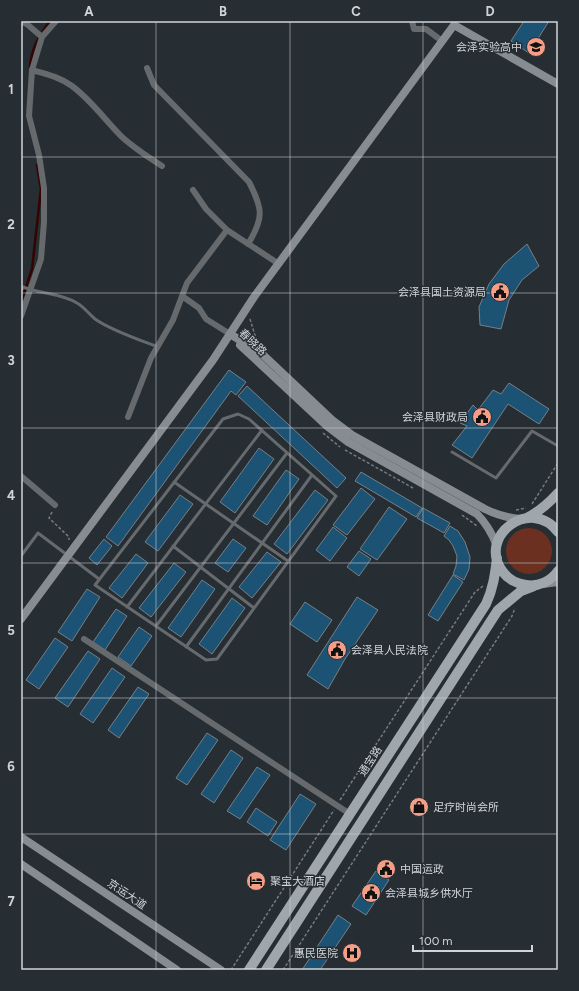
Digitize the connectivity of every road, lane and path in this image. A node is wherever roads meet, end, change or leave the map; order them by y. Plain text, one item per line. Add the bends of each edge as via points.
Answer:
1 (21, 21) edge
2 (56, 21) edge
3 (412, 21) edge
4 (42, 37) junction
5 (442, 41) junction
6 (147, 68) dead end
7 (32, 70) junction
8 (558, 84) edge
9 (162, 166) dead end
10 (193, 190) dead end
11 (227, 230) junction
12 (248, 244) junction
13 (279, 264) junction
14 (29, 290) junction
15 (21, 291) edge
16 (182, 296) junction
17 (247, 309) junction
18 (21, 316) edge
19 (230, 334) junction
20 (257, 342) dead end
21 (158, 347) junction
22 (128, 417) dead end
23 (262, 430) junction
24 (558, 446) edge
25 (452, 452) dead end
26 (287, 453) junction
27 (558, 463) edge
28 (312, 475) junction
29 (21, 476) edge
30 (174, 482) junction
31 (558, 493) edge
32 (205, 504) junction
33 (55, 505) joint
34 (521, 516) junction
35 (234, 524) junction
36 (558, 532) edge
37 (262, 544) junction
38 (173, 546) junction
39 (497, 546) junction
40 (21, 556) edge
41 (67, 556) junction
42 (497, 558) junction
43 (288, 562) junction
44 (201, 567) junction
45 (558, 571) edge
46 (495, 576) junction
47 (99, 579) junction
48 (558, 582) edge
49 (537, 585) junction
50 (229, 589) junction
51 (521, 591) junction
52 (127, 607) junction
53 (254, 608) junction
54 (21, 619) edge
55 (156, 626) junction
56 (84, 639) dead end
57 (186, 647) junction
58 (337, 806) junction
59 (350, 814) junction
60 (21, 837) edge
61 (21, 864) edge
62 (177, 970) edge
63 (221, 970) edge
64 (231, 970) edge
65 (249, 970) edge
66 (266, 970) edge
67 (283, 970) edge

1 - 4 street
2 - 4 street
3 - 5 street via 414,29 426,29
4 - 7 street
5 - 8 street via 454,25
5 - 13 street
6 - 12 street via 154,85 249,182 258,201 260,213 257,229
7 - 9 street via 57,77 72,86 123,137
7 - 14 street via 29,116 44,188 44,222 41,259
10 - 11 street via 206,209
11 - 12 street
11 - 16 street via 187,283
12 - 13 street
13 - 17 street
14 - 15 lane via 23,287
14 - 18 street
14 - 21 lane via 77,303 106,326
16 - 19 street via 200,308 206,319
16 - 21 street via 173,320
17 - 19 street
17 - 20 path
19 - 34 street, 春晓路 via 261,353 332,420 352,435 491,512 508,518
19 - 39 street, 春晓路 via 327,426 348,442 477,514 492,532
19 - 41 street
21 - 22 street via 151,358
23 - 26 lane
23 - 30 lane via 250,419 238,414 223,419
23 - 32 lane
24 - 25 lane via 532,431 496,478
26 - 28 lane
26 - 35 lane
27 - 34 path via 530,507
28 - 37 lane
28 - 43 lane via 336,496
29 - 33 street
30 - 32 lane
30 - 47 lane
31 - 34 main road via 544,507
32 - 35 lane
32 - 38 lane
33 - 41 path via 49,518 69,537
34 - 36 main road via 545,521
34 - 39 main road via 505,529
35 - 37 lane
35 - 44 lane
37 - 43 lane
37 - 50 lane
38 - 44 lane
38 - 52 lane
39 - 42 main road, 通宝路
40 - 41 lane via 38,533
41 - 47 lane
41 - 54 street
42 - 46 main road, 通宝路
42 - 49 main road via 501,570 510,579 521,584
43 - 53 lane
44 - 50 lane
44 - 55 lane
45 - 49 main road via 551,579
46 - 58 path via 475,592
46 - 59 main road, 通宝路 via 486,604
47 - 52 lane via 95,585
48 - 49 street
49 - 51 main road
50 - 53 lane
50 - 57 lane
51 - 66 main road via 498,610
51 - 67 path via 512,616
52 - 55 lane
53 - 57 lane via 217,659 206,660
55 - 57 lane
56 - 58 street
58 - 59 street
58 - 64 path
59 - 65 main road, 通宝路
60 - 63 street, 京运大道
61 - 62 street

